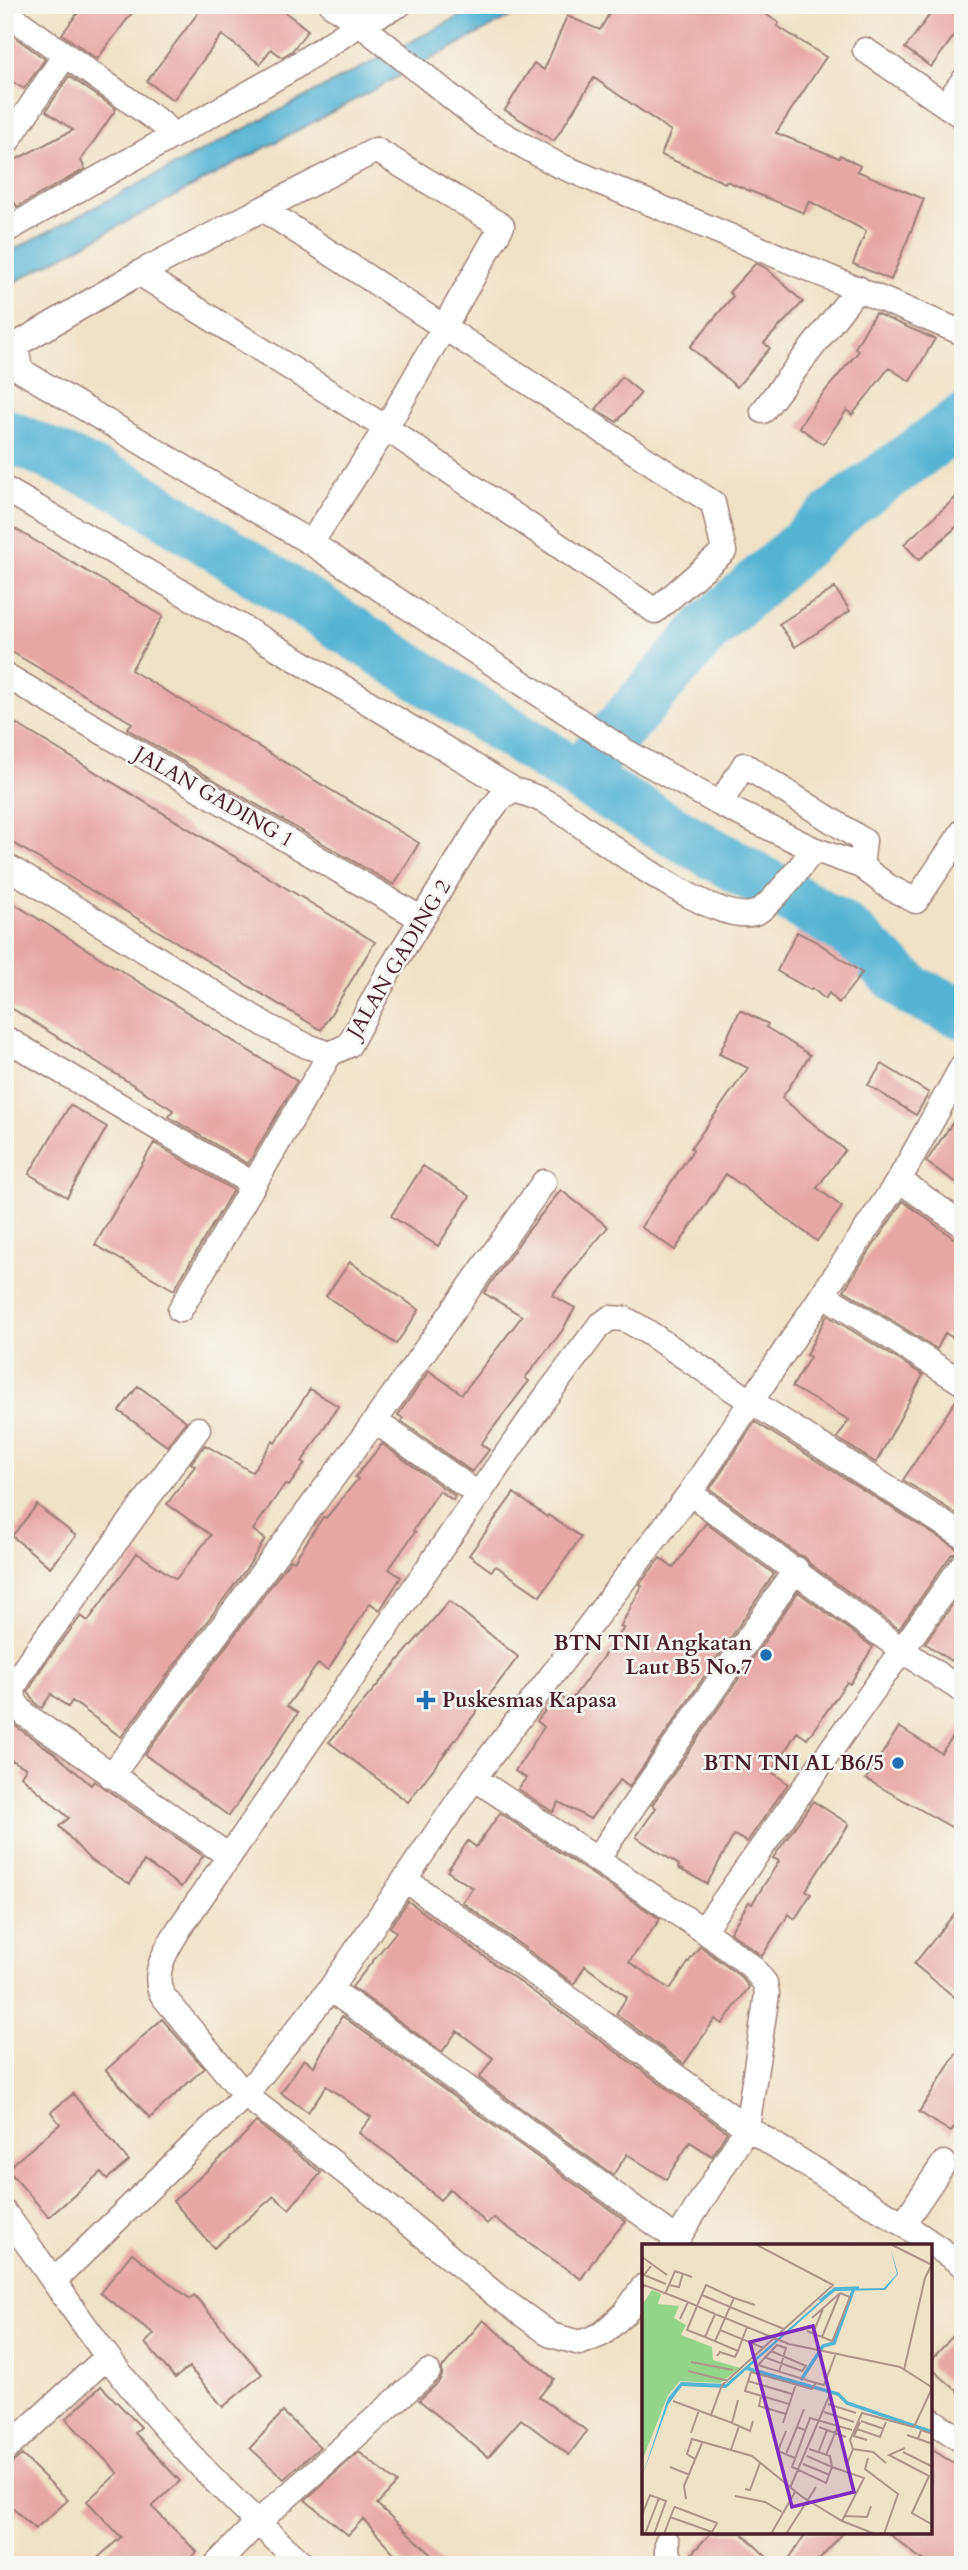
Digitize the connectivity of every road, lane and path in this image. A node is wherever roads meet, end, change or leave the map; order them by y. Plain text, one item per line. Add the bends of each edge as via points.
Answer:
1 (332, 5) edge
2 (399, 5) edge
3 (5, 12) edge
4 (360, 24) junction
5 (865, 50) dead end
6 (65, 55) junction
7 (963, 81) edge
8 (954, 111) edge
9 (173, 136) junction
10 (5, 145) edge
11 (263, 209) junction
12 (5, 231) edge
13 (139, 273) junction
14 (859, 288) junction
15 (444, 327) junction
16 (963, 333) edge
17 (763, 411) dead end
18 (386, 428) junction
19 (5, 489) edge
20 (311, 543) junction
21 (5, 675) edge
22 (514, 790) junction
23 (720, 804) junction
24 (963, 831) edge
25 (813, 849) junction
26 (5, 866) edge
27 (861, 866) junction
28 (422, 919) junction
29 (5, 1038) edge
30 (330, 1054) junction
31 (963, 1065) edge
32 (899, 1180) junction
33 (544, 1182) dead end
34 (253, 1184) junction
35 (963, 1226) edge
36 (824, 1295) junction
37 (180, 1310) dead end
38 (963, 1383) edge
39 (751, 1402) junction
40 (375, 1421) junction
41 (198, 1429) dead end
42 (690, 1493) junction
43 (479, 1495) junction
44 (963, 1536) edge
45 (963, 1564) edge
46 (796, 1569) junction
47 (902, 1651) junction
48 (963, 1691) edge
49 (111, 1776) junction
50 (474, 1778) junction
51 (229, 1856) junction
52 (597, 1859) junction
53 (406, 1880) junction
54 (703, 1930) junction
55 (330, 1989) junction
56 (245, 2095) junction
57 (747, 2128) junction
58 (944, 2163) dead end
59 (5, 2213) edge
60 (903, 2224) junction
61 (676, 2243) edge
62 (932, 2244) edge
63 (933, 2244) edge
64 (963, 2265) edge
65 (55, 2280) junction
66 (642, 2289) edge
67 (107, 2357) junction
68 (428, 2372) dead end
69 (933, 2421) edge
70 (963, 2441) edge
71 (5, 2449) edge
72 (257, 2522) junction
73 (216, 2565) edge
74 (304, 2565) edge

1 - 4 street
2 - 4 street
3 - 6 street
4 - 9 street
4 - 14 street via 485,124 556,164
5 - 8 street
6 - 9 street
6 - 10 street
7 - 8 street
9 - 12 street
11 - 13 street
11 - 15 street
11 - 15 street via 376,150 502,226
13 - 18 street
13 - 20 street via 16,345 20,370
14 - 16 street
14 - 17 street
15 - 18 street
15 - 18 street via 713,503 724,551 655,611
18 - 20 street
19 - 22 street
20 - 23 street via 584,726
21 - 28 street, JALAN GADING 1
22 - 25 street via 553,806 614,850 714,907 737,915 757,912
22 - 28 street, JALAN GADING 2 via 499,800 480,825
23 - 25 street
23 - 27 street via 744,765 864,841
24 - 27 street via 916,901
25 - 27 street
26 - 30 street via 269,1027
28 - 30 street, JALAN GADING 2 via 349,1045
29 - 34 street
30 - 34 street, JALAN GADING 2
31 - 32 street
32 - 35 street
32 - 36 street
33 - 40 street
34 - 37 street, JALAN GADING 2
36 - 38 street
36 - 39 street
39 - 42 street
39 - 43 street via 646,1331 625,1319 610,1318 545,1398
39 - 44 street
40 - 43 street
40 - 49 street
41 - 49 street via 14,1688 15,1704 27,1716
42 - 46 street
42 - 50 street
43 - 51 street
45 - 47 street
46 - 47 street
46 - 52 street
47 - 48 street
47 - 54 street
49 - 51 street
50 - 52 street
50 - 53 street
51 - 56 street via 174,1937 157,1980 163,1996
52 - 54 street
53 - 55 street
53 - 57 street
54 - 57 street via 755,1969 767,1990
55 - 56 street
55 - 61 street
56 - 65 street
56 - 66 street via 551,2334 580,2343 602,2334
57 - 60 street
57 - 61 street
58 - 60 street
59 - 65 street
60 - 62 street
63 - 64 street
65 - 67 street
67 - 71 street
67 - 72 street via 182,2446
68 - 72 street
69 - 70 street
72 - 73 street
72 - 74 street

